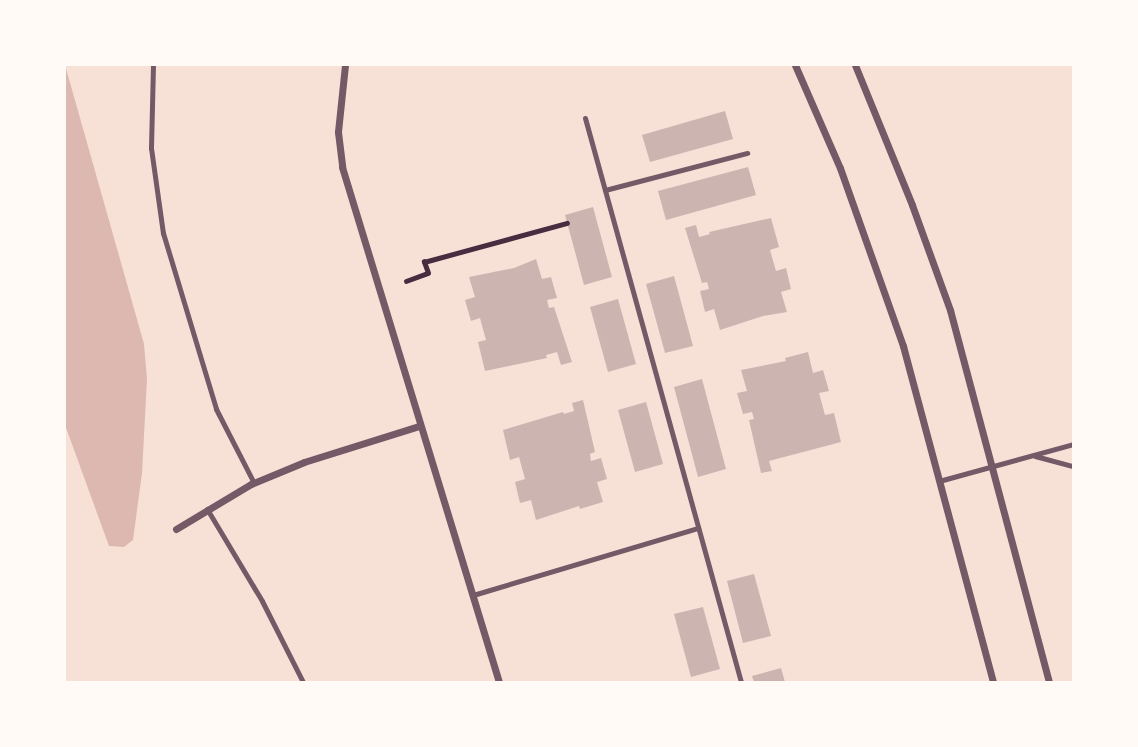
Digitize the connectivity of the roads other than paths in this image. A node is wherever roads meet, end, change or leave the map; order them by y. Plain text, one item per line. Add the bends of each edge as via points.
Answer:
1 (153, 65) edge
2 (345, 65) edge
3 (795, 65) edge
4 (855, 65) edge
5 (585, 118) dead end
6 (747, 153) dead end
7 (605, 190) junction
8 (419, 426) junction
9 (1073, 444) edge
10 (1035, 456) junction
11 (993, 467) junction
12 (1073, 467) edge
13 (939, 481) junction
14 (254, 483) junction
15 (207, 509) junction
16 (698, 528) junction
17 (176, 529) dead end
18 (473, 595) junction
19 (303, 682) edge
20 (499, 682) edge
21 (741, 682) edge
22 (993, 682) edge
23 (1049, 682) edge

1 - 14 lane via 151,148 163,233 216,409
2 - 8 street via 338,132 342,167
3 - 13 street via 840,168 885,292
4 - 11 street via 950,310
5 - 7 lane
6 - 7 lane
7 - 16 lane
8 - 14 street via 304,462
8 - 18 street
9 - 10 lane
10 - 11 lane
10 - 12 lane
11 - 13 lane
11 - 23 street
13 - 22 street
14 - 15 street
15 - 17 street
15 - 19 lane
16 - 18 lane
16 - 21 lane
18 - 20 street

